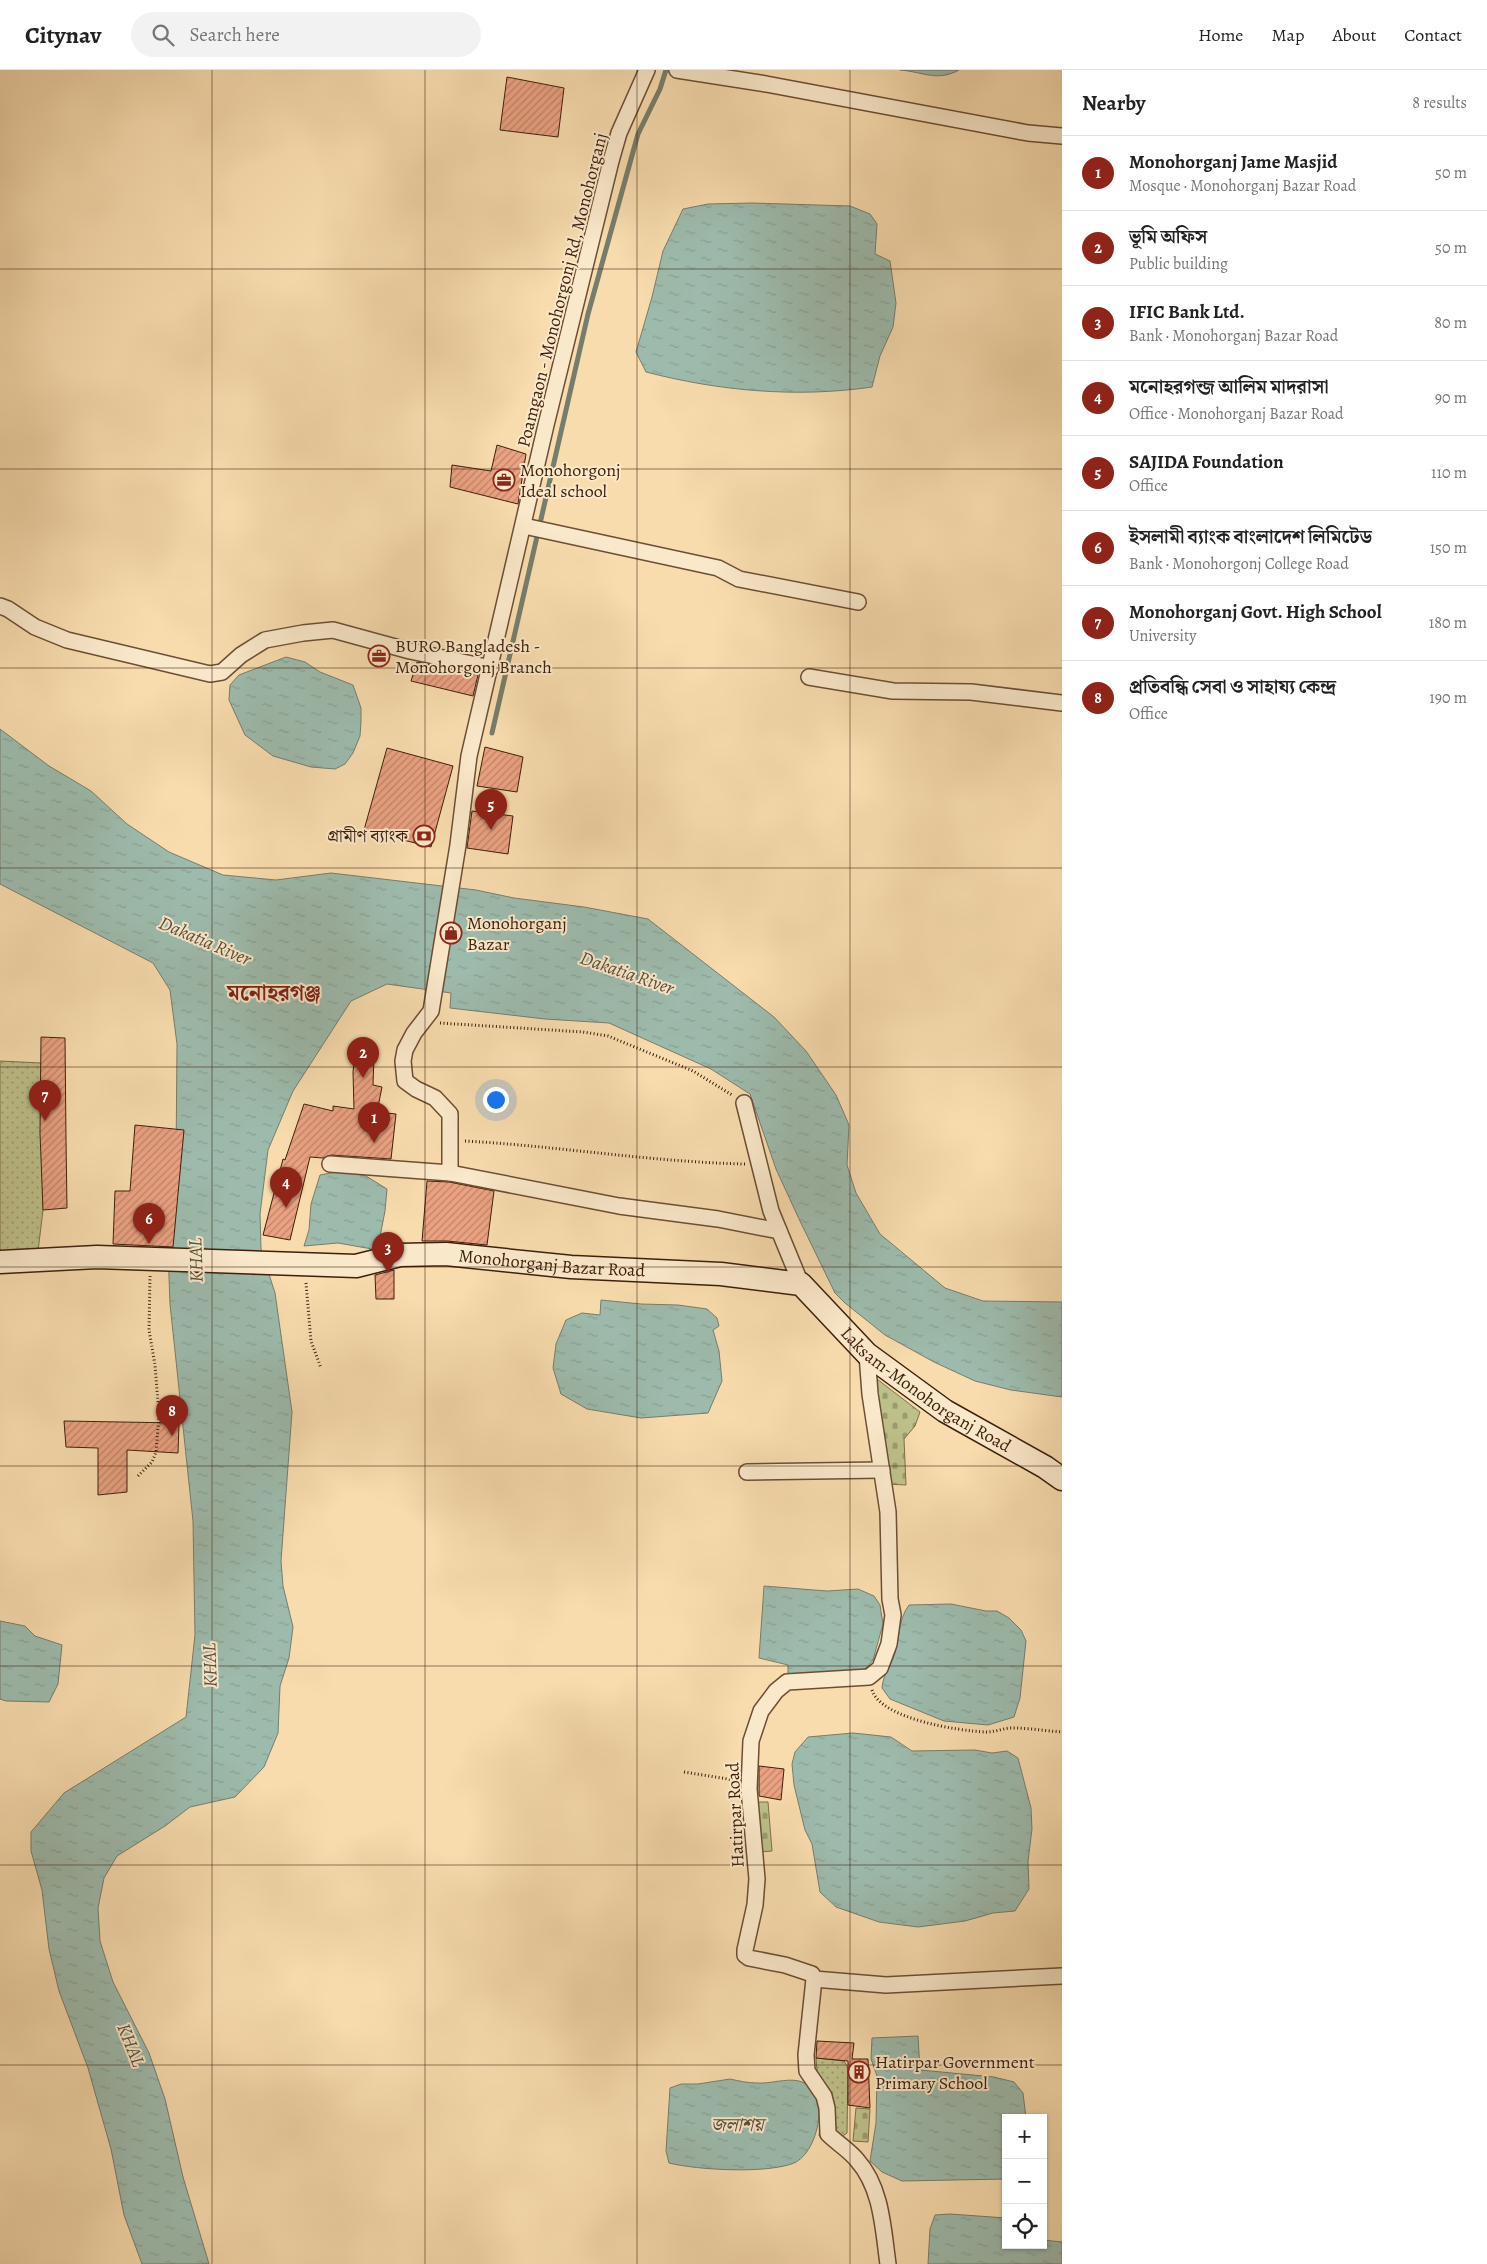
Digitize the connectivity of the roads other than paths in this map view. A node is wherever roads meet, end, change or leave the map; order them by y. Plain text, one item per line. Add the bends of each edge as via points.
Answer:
1 (647, 70) edge
2 (681, 71) edge
3 (1062, 136) edge
4 (528, 527) junction
5 (858, 602) dead end
6 (0, 606) edge
7 (491, 668) junction
8 (809, 677) dead end
9 (1062, 704) edge
10 (744, 1104) road end
11 (330, 1164) dead end
12 (450, 1173) junction
13 (779, 1231) junction
14 (0, 1262) edge
15 (801, 1284) junction
16 (866, 1354) junction
17 (882, 1470) junction
18 (747, 1472) dead end
19 (1062, 1479) edge
20 (1062, 1976) edge
21 (814, 1979) junction
22 (888, 2264) edge

1 - 4 street, Poamgaon - Monohorgonj Rd, Monohorganj via 619,133 611,161 546,426
2 - 3 street via 1028,133
4 - 5 street via 718,568 739,579
4 - 7 street, Poamgaon - Monohorgonj Rd, Monohorganj
6 - 7 street via 35,628 67,640 210,674 222,672 265,640 333,630
7 - 12 street, Poamgaon - Monohorgonj Rd, Monohorganj via 469,756 458,845 426,1016 405,1050 403,1061 405,1081 435,1098 450,1114
8 - 9 street via 893,691 970,692
10 - 13 street
11 - 12 street
12 - 13 street via 619,1206
13 - 15 street
14 - 15 street, Monohorganj Bazar Road via 97,1257 356,1266 400,1255 446,1254 571,1267 721,1274
15 - 16 street, Laksam-Monohorganj Road
16 - 17 street
16 - 19 street, Laksam-Monohorganj Road via 945,1411
17 - 18 street
17 - 21 street, Hatirpar Road via 888,1512 893,1615 889,1644 880,1668 868,1678 787,1682 761,1712 751,1741 749,1783 757,1879 745,1955 758,1961 799,1969 812,1974
20 - 21 street via 886,1985
21 - 22 street via 807,2071 824,2096 828,2134 857,2159 874,2190 880,2206

